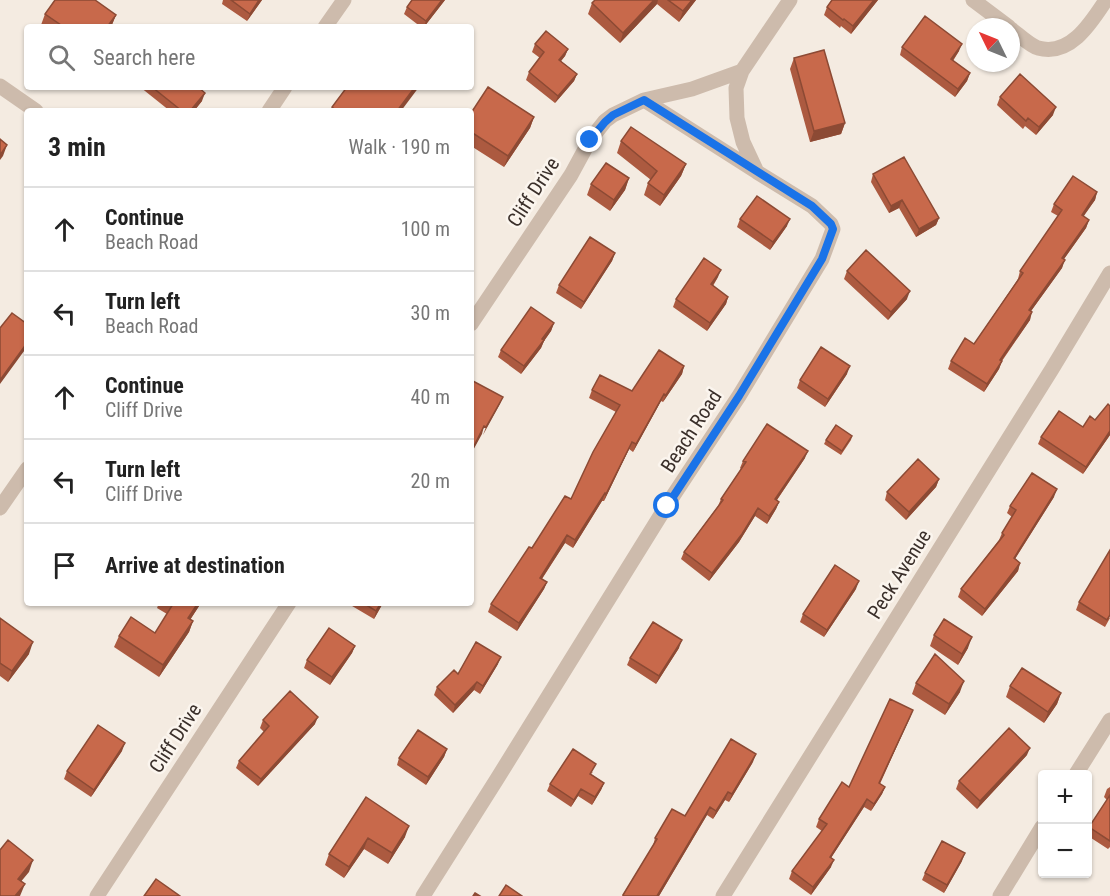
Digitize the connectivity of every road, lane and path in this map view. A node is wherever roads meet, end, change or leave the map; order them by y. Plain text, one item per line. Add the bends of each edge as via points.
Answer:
1 (344, 0) edge
2 (790, 0) edge
3 (973, 0) edge
4 (1106, 0) edge
5 (997, 18) edge
6 (327, 24) edge
7 (1020, 36) edge
8 (742, 71) junction
9 (0, 86) edge
10 (283, 90) edge
11 (644, 100) junction
12 (32, 108) edge
13 (271, 108) edge
14 (757, 172) junction
15 (1110, 273) edge
16 (474, 320) edge
17 (24, 473) edge
18 (0, 508) edge
19 (287, 606) edge
20 (1110, 720) edge
21 (1079, 770) edge
22 (1038, 834) edge
23 (97, 896) edge
24 (423, 896) edge
25 (723, 896) edge
26 (1000, 896) edge

1 - 6 street
2 - 8 street
3 - 5 street
4 - 7 street via 1087,28 1068,45 1054,50 1036,48
8 - 11 street, Cliff Drive via 692,89
8 - 14 street via 736,88 736,118
9 - 12 street
10 - 13 street
11 - 14 street
11 - 16 street, Cliff Drive via 613,115 590,140 571,175
14 - 24 street, Beach Road via 812,206 831,224 833,229 822,259
15 - 25 street, Peck Avenue
17 - 18 street
19 - 23 street, Cliff Drive
20 - 21 street
22 - 26 street

